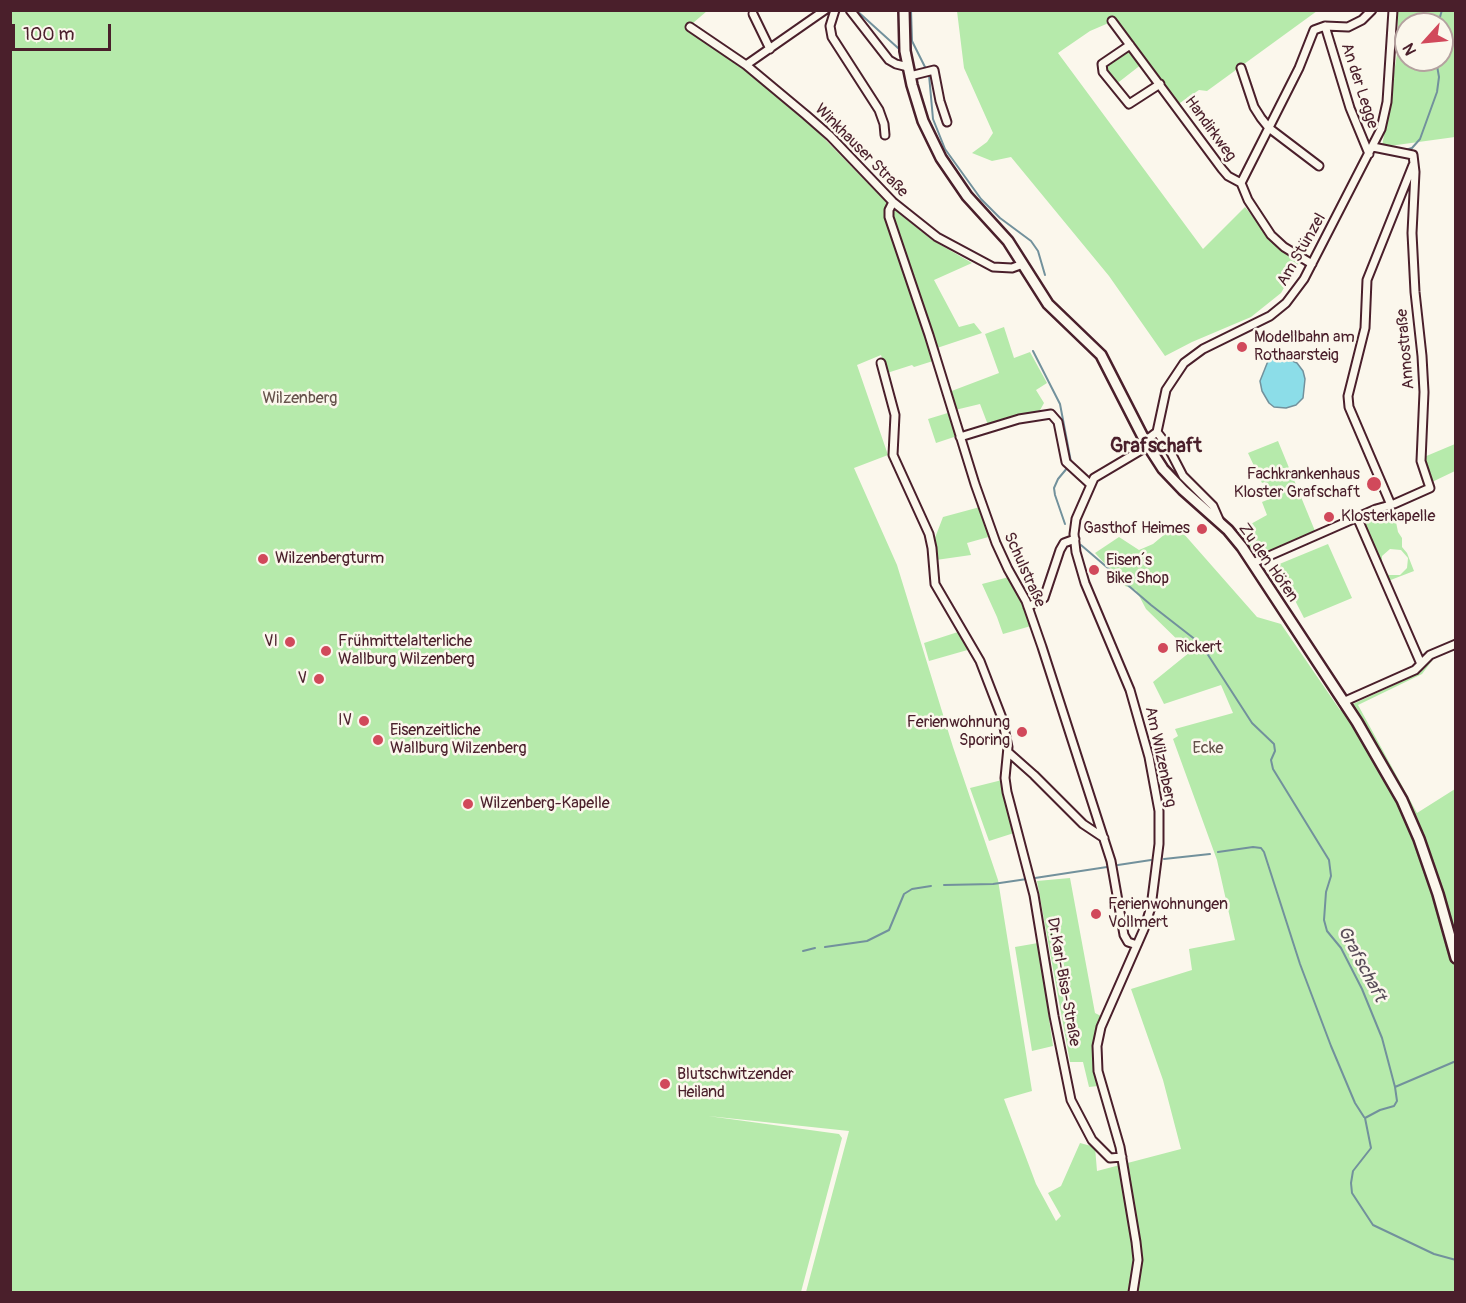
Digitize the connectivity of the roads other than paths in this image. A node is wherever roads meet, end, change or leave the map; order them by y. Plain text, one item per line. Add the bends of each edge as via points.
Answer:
1 (825, 10) edge
2 (835, 10) edge
3 (850, 10) edge
4 (904, 10) edge
5 (1372, 10) edge
6 (1393, 10) edge
7 (753, 14) dead end
8 (1112, 21) dead end
9 (1325, 26) junction
10 (690, 27) dead end
11 (1130, 45) junction
12 (770, 49) junction
13 (746, 65) junction
14 (1241, 68) dead end
15 (909, 72) junction
16 (1160, 84) junction
17 (947, 122) dead end
18 (1269, 128) junction
19 (885, 135) dead end
20 (1371, 151) junction
21 (1414, 163) junction
22 (1319, 166) dead end
23 (1241, 183) junction
24 (893, 202) junction
25 (1023, 264) junction
26 (1312, 264) junction
27 (881, 363) dead end
28 (1157, 432) junction
29 (960, 437) junction
30 (1146, 444) junction
31 (1090, 484) junction
32 (1391, 505) junction
33 (1357, 517) junction
34 (1220, 522) junction
35 (1075, 539) junction
36 (1253, 563) junction
37 (1028, 607) junction
38 (1455, 644) edge
39 (1421, 664) junction
40 (1343, 702) junction
41 (1008, 752) junction
42 (1104, 838) junction
43 (1137, 945) junction
44 (1455, 958) edge
45 (1122, 1157) junction
46 (1133, 1293) edge

1 - 12 street
2 - 19 street via 830,26 832,37 879,110
3 - 15 street via 889,60
4 - 15 street, Zu den Höfen
5 - 9 street via 1348,27
6 - 20 street, Am Stünzel via 1387,102
7 - 12 street
8 - 11 street, Handirkweg
9 - 18 street via 1312,33
9 - 20 street, An der Legge via 1350,108
10 - 13 street, Winkhauser Straße
11 - 16 street, Handirkweg
11 - 16 street via 1101,66 1120,96 1131,104
12 - 13 street
13 - 24 street, Winkhauser Straße via 830,136
14 - 18 street via 1254,107
15 - 17 street via 934,70
15 - 25 street, Zu den Höfen via 923,121 947,168
16 - 23 street, Handirkweg via 1222,170
18 - 22 street
18 - 23 street
20 - 21 street via 1413,155
20 - 26 street, Am Stünzel
21 - 32 street via 1367,280 1365,328 1348,396 1349,407
21 - 32 street, Annostraße via 1412,233 1424,392 1421,461 1430,486
23 - 26 street, Handirkweg via 1274,238
24 - 25 street, Winkhauser Straße via 937,237 987,265 1006,269
24 - 29 street, Schulstraße via 890,216
25 - 30 street, Zu den Höfen via 1048,304 1103,358
26 - 28 street, Am Stünzel via 1296,291 1278,310 1184,363 1166,390
27 - 41 street, Dr.Karl-Bisa-Straße via 896,415 893,455 930,538 935,584 989,680
28 - 30 street
28 - 34 street via 1182,476 1213,506
29 - 31 street via 1025,417 1051,414 1058,422 1069,465
29 - 37 street, Schulstraße via 991,530
30 - 31 street, Am Wilzenberg via 1100,473
30 - 34 street, Zu den Höfen via 1171,479
31 - 35 street, Am Wilzenberg via 1076,519
32 - 33 street, Annostraße
33 - 36 street, Annostraße
33 - 39 street
34 - 36 street, Zu den Höfen
35 - 37 street via 1060,550 1044,598
35 - 43 street, Am Wilzenberg via 1085,583 1130,690 1158,801 1154,888
36 - 40 street, Zu den Höfen
37 - 42 street, Schulstraße
38 - 39 street via 1430,655
39 - 40 street
40 - 44 street, Zu den Höfen via 1410,818 1430,870
41 - 42 street via 1083,824
41 - 45 street, Dr.Karl-Bisa-Straße via 1006,792 1032,884 1067,1085 1092,1140 1110,1158
42 - 43 street, Schulstraße via 1124,935 1128,942
43 - 45 street, Am Wilzenberg via 1101,1027 1097,1046 1098,1071
45 - 46 street, Am Wilzenberg via 1138,1260

